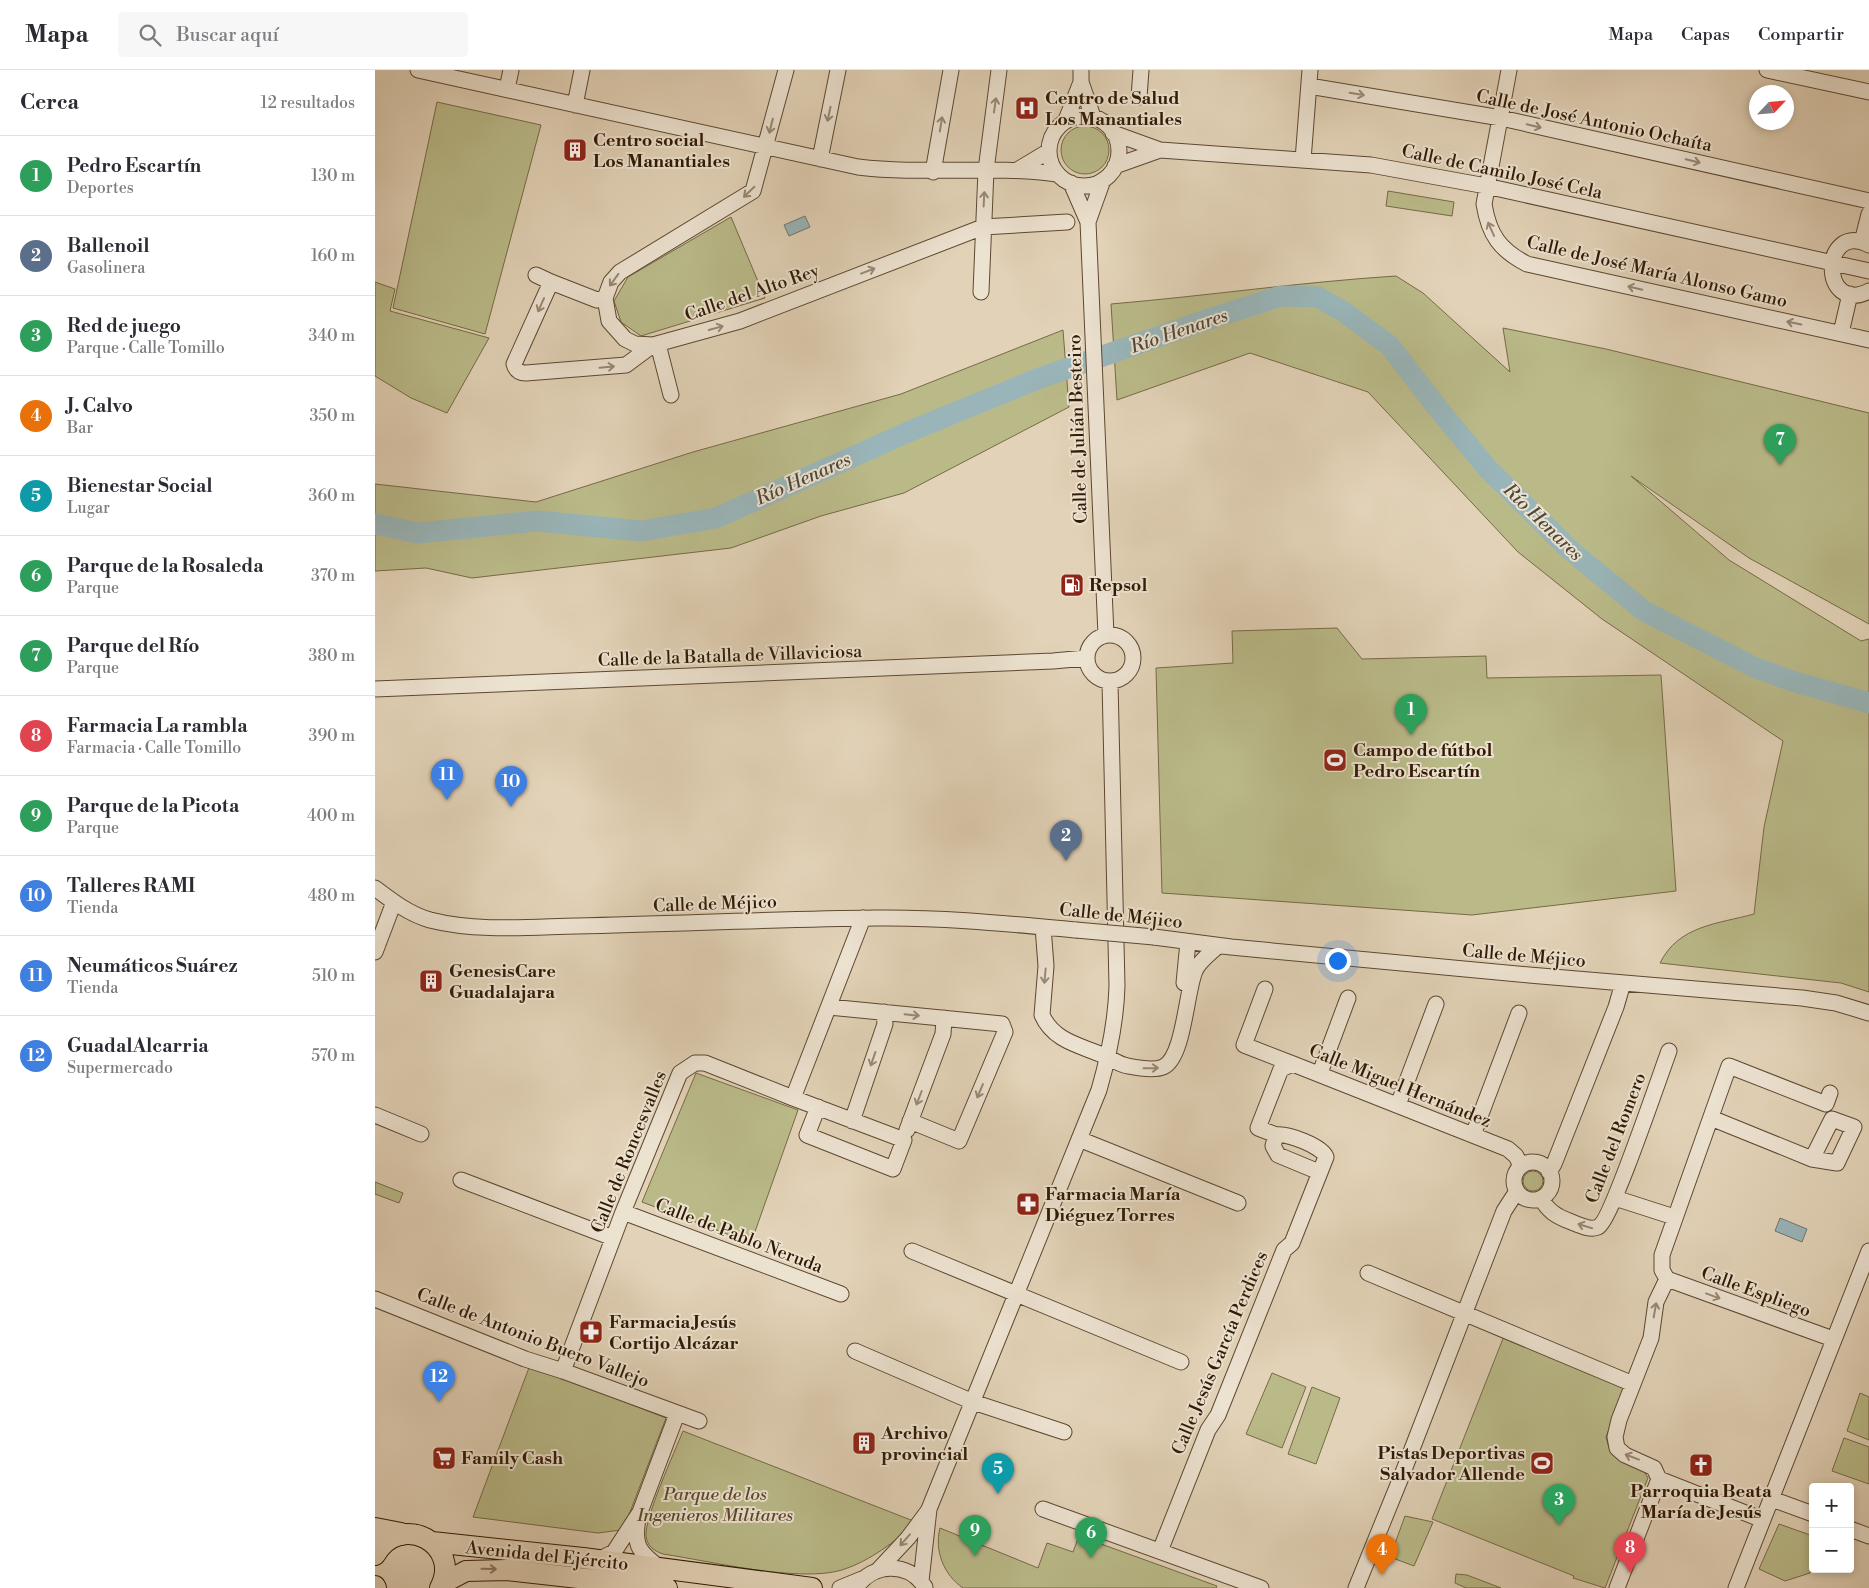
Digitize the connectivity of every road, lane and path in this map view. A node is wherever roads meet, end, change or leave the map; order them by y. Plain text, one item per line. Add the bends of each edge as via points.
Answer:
1 (419, 70) edge
2 (511, 70) edge
3 (583, 70) edge
4 (786, 70) edge
5 (838, 70) edge
6 (951, 70) edge
7 (999, 70) edge
8 (1141, 70) edge
9 (1310, 70) edge
10 (1509, 70) edge
11 (1767, 70) edge
12 (1081, 76) edge
13 (1309, 86) junction
14 (507, 89) junction
15 (1869, 92) edge
16 (1139, 97) dead end
17 (575, 105) junction
18 (1093, 117) junction
19 (1501, 118) junction
20 (1067, 120) junction
21 (1113, 132) junction
22 (766, 148) junction
23 (1160, 150) junction
24 (1049, 151) junction
25 (820, 159) junction
26 (1303, 160) junction
27 (1115, 166) junction
28 (1019, 169) junction
29 (985, 170) junction
30 (933, 172) junction
31 (1057, 174) junction
32 (1103, 180) junction
33 (1071, 183) junction
34 (1486, 186) junction
35 (1869, 201) edge
36 (1869, 214) edge
37 (1067, 222) dead end
38 (1088, 222) junction
39 (983, 227) junction
40 (1866, 244) edge
41 (1831, 261) junction
42 (1869, 271) edge
43 (536, 275) dead end
44 (551, 282) junction
45 (1869, 291) edge
46 (981, 292) dead end
47 (1850, 294) junction
48 (605, 298) junction
49 (1841, 333) junction
50 (1869, 340) edge
51 (653, 345) junction
52 (671, 395) dead end
53 (1106, 635) junction
54 (1086, 658) junction
55 (1110, 682) junction
56 (375, 689) edge
57 (375, 888) edge
58 (394, 902) junction
59 (863, 918) junction
60 (1043, 928) junction
61 (1188, 942) junction
62 (1218, 946) junction
63 (375, 952) edge
64 (1623, 984) junction
65 (1265, 989) dead end
66 (1348, 998) dead end
67 (1436, 1004) dead end
68 (829, 1007) junction
69 (884, 1012) junction
70 (1519, 1013) dead end
71 (1869, 1013) edge
72 (944, 1018) junction
73 (1179, 1039) junction
74 (1669, 1051) dead end
75 (1109, 1057) junction
76 (1293, 1064) junction
77 (1320, 1074) junction
78 (1831, 1093) dead end
79 (793, 1098) junction
80 (1398, 1105) junction
81 (818, 1108) junction
82 (375, 1115) edge
83 (1711, 1118) junction
84 (852, 1121) junction
85 (910, 1121) junction
86 (421, 1134) dead end
87 (1276, 1135) junction
88 (1473, 1135) junction
89 (1079, 1139) junction
90 (904, 1140) junction
91 (1813, 1159) dead end
92 (1521, 1166) junction
93 (1319, 1172) junction
94 (1549, 1172) junction
95 (461, 1180) dead end
96 (1517, 1191) junction
97 (1541, 1198) junction
98 (1615, 1198) junction
99 (1239, 1203) dead end
100 (623, 1212) junction
101 (1674, 1217) junction
102 (613, 1238) junction
103 (1869, 1250) edge
104 (912, 1251) dead end
105 (1367, 1273) dead end
106 (1667, 1279) junction
107 (841, 1294) dead end
108 (1017, 1294) junction
109 (375, 1299) edge
110 (1465, 1315) junction
111 (1833, 1339) junction
112 (855, 1351) dead end
113 (1181, 1362) dead end
114 (563, 1371) junction
115 (1633, 1384) junction
116 (973, 1402) junction
117 (677, 1414) junction
118 (699, 1421) dead end
119 (1065, 1432) dead end
120 (1659, 1480) junction
121 (1772, 1499) junction
122 (929, 1509) junction
123 (1043, 1509) dead end
124 (639, 1512) junction
125 (1809, 1513) edge
126 (1763, 1520) junction
127 (375, 1529) edge
128 (1854, 1530) edge
129 (401, 1534) junction
130 (1869, 1536) edge
131 (431, 1542) junction
132 (1160, 1551) junction
133 (375, 1555) edge
134 (598, 1560) junction
135 (879, 1569) junction
136 (656, 1583) edge
137 (859, 1583) edge
138 (442, 1586) edge
139 (925, 1586) edge
140 (812, 1588) edge
141 (840, 1588) edge
142 (1261, 1588) edge
143 (1357, 1588) edge
144 (1617, 1588) edge
145 (1736, 1588) edge

1 - 14 street
2 - 14 street
3 - 17 street
4 -> 22 street
5 -> 25 street
30 -> 6 street
29 -> 7 street
8 - 16 street
9 - 13 street
10 - 19 street, Calle de José María Alonso Gamo
11 - 15 street
12 - 18 street
12 - 20 street
13 -> 19 street, Calle de José Antonio Ochaíta
13 - 26 street
14 - 17 street
17 - 22 street
18 - 20 street
18 - 21 street
19 - 34 street, Calle de José María Alonso Gamo
19 -> 35 street, Calle de José Antonio Ochaíta
20 - 24 street via 1052,137
21 - 23 street, Calle de Camilo José Cela
21 - 27 street via 1118,143
22 - 25 street
22 -> 48 street via 750,194 620,272 611,282
23 - 26 street, Calle de Camilo José Cela
23 - 27 street, Calle de Camilo José Cela
24 - 28 street
24 - 31 street
25 - 30 street via 883,170
26 - 34 street, Calle de Camilo José Cela via 1371,164
27 - 32 street
28 - 29 street
28 - 31 street
29 - 30 street
39 -> 29 street
31 - 33 street
32 - 33 street via 1087,185
32 - 38 street, Calle de Julián Besteiro
33 - 38 street, Calle de Julián Besteiro
34 - 41 street, Calle de Camilo José Cela
49 -> 34 street, Calle de José María Alonso Gamo via 1527,264 1510,255 1495,238 1487,222
36 - 40 street
37 - 39 street, Calle del Alto Rey
38 - 53 street, Calle de Julián Besteiro
39 - 46 street
51 -> 39 street, Calle del Alto Rey via 740,321
40 - 41 street via 1853,242 1844,245
41 - 42 street, Calle de Camilo José Cela
41 - 47 street via 1833,279
43 - 44 street
44 - 48 street via 597,300
44 -> 51 street via 514,364 521,373 626,365
45 - 47 street
47 - 49 street
48 - 51 street, Calle del Alto Rey via 607,317 615,330 635,344
49 - 50 street, Calle de José María Alonso Gamo
51 - 52 street via 660,352
53 - 54 street via 1091,643
53 - 55 street via 1120,636 1129,644 1134,656 1130,671 1121,679
54 - 55 street via 1096,677
54 - 56 street, Calle de la Batalla de Villaviciosa
55 - 75 street via 1117,986
57 - 58 street, Calle de Méjico
58 - 59 street, Calle de Méjico via 431,920 504,927
58 - 63 street
59 - 60 street, Calle de Méjico via 946,920
59 - 68 street
60 - 61 street, Calle de Méjico, bridge
60 -> 75 street via 1046,966 1042,1015 1045,1022 1067,1042
61 - 62 street, Calle de Méjico
61 - 73 street
62 - 64 street, Calle de Méjico
62 - 73 street via 1196,969
64 - 71 street, Calle de Méjico via 1802,998 1836,1003
64 - 94 street
65 - 76 street via 1244,1045
66 - 77 street
67 - 80 street
68 - 69 street
68 - 79 street
69 -> 72 street
69 -> 84 street via 885,1024
70 - 88 street
72 -> 85 street via 943,1034
72 -> 85 street via 1002,1024 1005,1032 959,1141
75 -> 73 street via 1127,1066 1163,1067 1170,1062
74 - 98 street, Calle del Romero
75 - 89 street
76 - 77 street, Calle Miguel Hernández
76 - 87 street, Calle Miguel Hernández via 1281,1069 1258,1128
77 - 80 street, Calle Miguel Hernández
78 - 83 street via 1826,1104 1729,1066
79 - 81 street, Calle de Roncesvalles
79 - 100 street, Calle de Roncesvalles via 705,1063 695,1063 680,1072
80 - 88 street, Calle Miguel Hernández
81 - 84 street, Calle de Roncesvalles
81 - 90 street via 807,1135 893,1169
82 - 86 street
83 - 91 street
83 - 101 street
84 - 90 street, Calle de Roncesvalles
85 - 90 street
87 - 93 street via 1273,1146 1278,1155
87 - 93 street, Calle Jesús García Perdices via 1286,1135 1325,1152
88 - 92 street, Calle Miguel Hernández via 1512,1152
89 - 99 street
89 - 108 street
92 - 94 street via 1536,1163
92 - 96 street via 1515,1175
93 - 132 street, Calle Jesús García Perdices via 1292,1243 1283,1250
94 - 97 street via 1551,1187
95 - 102 street
96 - 97 street via 1527,1199
96 - 110 street via 1504,1211
98 -> 97 street, Calle del Romero via 1603,1223 1594,1228 1556,1216
98 - 101 street
100 - 102 street, Calle de Roncesvalles
100 - 107 street, Calle de Pablo Neruda
101 - 106 street via 1662,1255 1662,1270
102 - 114 street, Calle de Roncesvalles
103 - 111 street
104 - 108 street
105 - 110 street
106 -> 111 street, Calle Espliego
115 -> 106 street via 1651,1338 1656,1302
108 - 113 street
108 - 116 street
109 - 114 street, Calle de Antonio Buero Vallejo
110 - 115 street
110 - 143 street
111 - 121 street
112 - 116 street
114 - 117 street, Calle de Antonio Buero Vallejo
120 -> 115 street via 1654,1468 1617,1448 1615,1437 1619,1420
116 - 119 street
116 - 122 street
117 - 118 street, Calle de Antonio Buero Vallejo
117 - 124 street
120 - 126 street
120 - 144 street
121 - 125 street
121 - 126 street
122 -> 135 street
122 - 139 street
123 - 132 street
124 - 134 street via 614,1552
124 - 136 street via 638,1544
126 - 145 street
127 - 129 highway
128 - 130 street
129 - 131 main road, Avenida del Ejército via 417,1534
129 - 133 main road via 385,1542
131 - 134 main road, Avenida del Ejército
131 - 138 main road via 444,1562
132 - 142 street
134 - 136 main road, Avenida del Ejército
135 - 137 street
135 - 139 street via 893,1567 909,1572
138 -> 136 main road, Avenida del Ejército via 475,1569
136 - 140 main road, Avenida del Ejército via 726,1576
137 - 141 street

